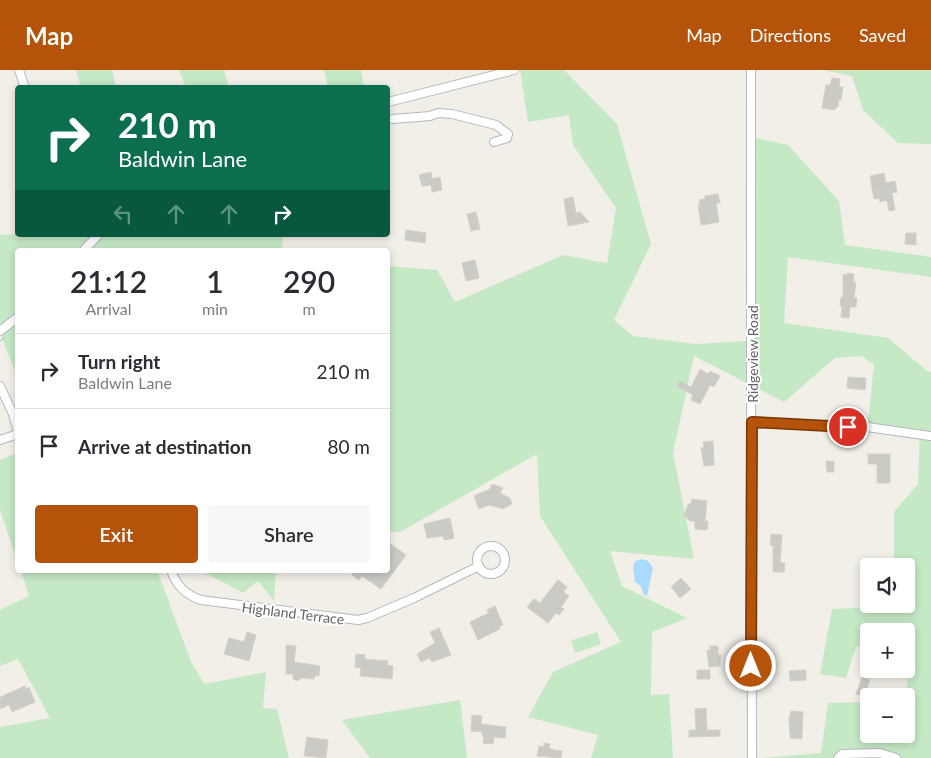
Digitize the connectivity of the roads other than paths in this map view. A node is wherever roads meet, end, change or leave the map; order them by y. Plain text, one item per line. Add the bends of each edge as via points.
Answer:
1 (19, 70) edge
2 (514, 70) edge
3 (752, 70) edge
4 (24, 85) edge
5 (390, 101) edge
6 (393, 119) dead end
7 (494, 142) dead end
8 (96, 237) edge
9 (86, 248) edge
10 (15, 319) edge
11 (0, 331) edge
12 (0, 386) edge
13 (15, 421) edge
14 (752, 422) junction
15 (15, 433) edge
16 (931, 435) edge
17 (0, 440) edge
18 (479, 566) dead end
19 (172, 573) edge
20 (752, 758) edge
21 (838, 758) edge
22 (896, 758) edge

1 - 4 street
2 - 5 street
3 - 14 street, Ridgeview Road
6 - 7 street via 438,113 474,118 508,134 507,138
8 - 9 street
10 - 11 street
12 - 13 street
14 - 16 street via 867,427
14 - 20 street, Ridgeview Road
15 - 17 street
18 - 19 street, Highland Terrace via 414,598 358,620 201,600 184,591
21 - 22 street via 842,754 880,753

